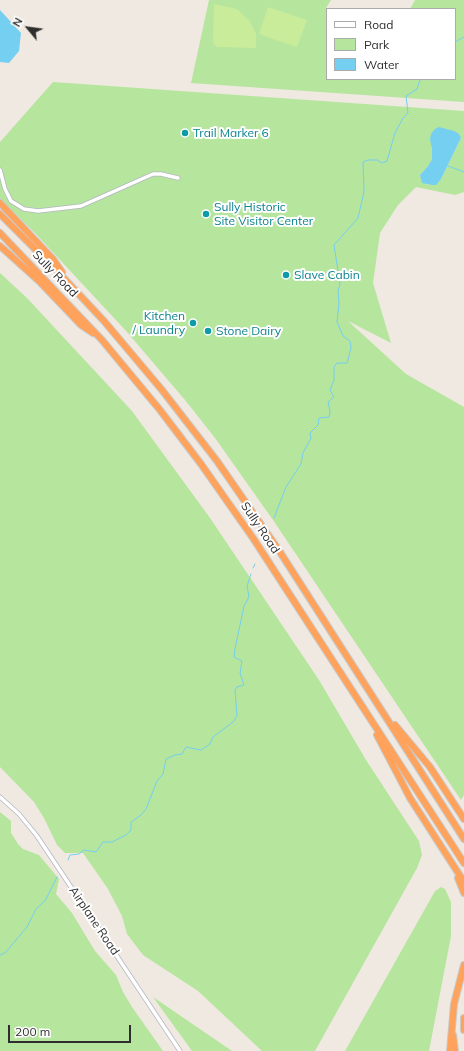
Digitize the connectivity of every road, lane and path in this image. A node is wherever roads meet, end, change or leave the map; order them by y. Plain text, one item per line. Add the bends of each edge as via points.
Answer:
1 (0, 170) edge
2 (178, 178) dead end
3 (0, 203) edge
4 (0, 214) edge
5 (0, 234) edge
6 (0, 246) edge
7 (73, 288) junction
8 (102, 340) junction
9 (360, 702) junction
10 (376, 702) junction
11 (0, 797) edge
12 (464, 819) edge
13 (464, 838) edge
14 (452, 863) junction
15 (464, 863) edge
16 (464, 882) edge
17 (464, 892) edge
18 (464, 965) edge
19 (452, 1018) junction
20 (464, 1018) edge
21 (464, 1030) edge
22 (180, 1051) edge
23 (450, 1051) edge
24 (456, 1051) edge

1 - 2 street via 4,189 11,201 24,209 38,211 81,206 153,174
3 - 7 highway via 53,259
4 - 7 highway, Sully Road
5 - 8 highway, Sully Road
6 - 8 highway via 39,281 81,325
7 - 10 highway, Sully Road via 148,373 217,461 276,546
8 - 9 highway, Sully Road via 160,410 228,500
9 - 14 highway via 402,785
9 - 15 highway, Sully Road
10 - 12 highway via 426,763
10 - 13 highway, Sully Road
11 - 22 street, Airplane Road via 19,814 37,836
14 - 16 highway
14 - 17 highway
18 - 19 highway
19 - 23 highway
19 - 24 highway
20 - 21 highway

